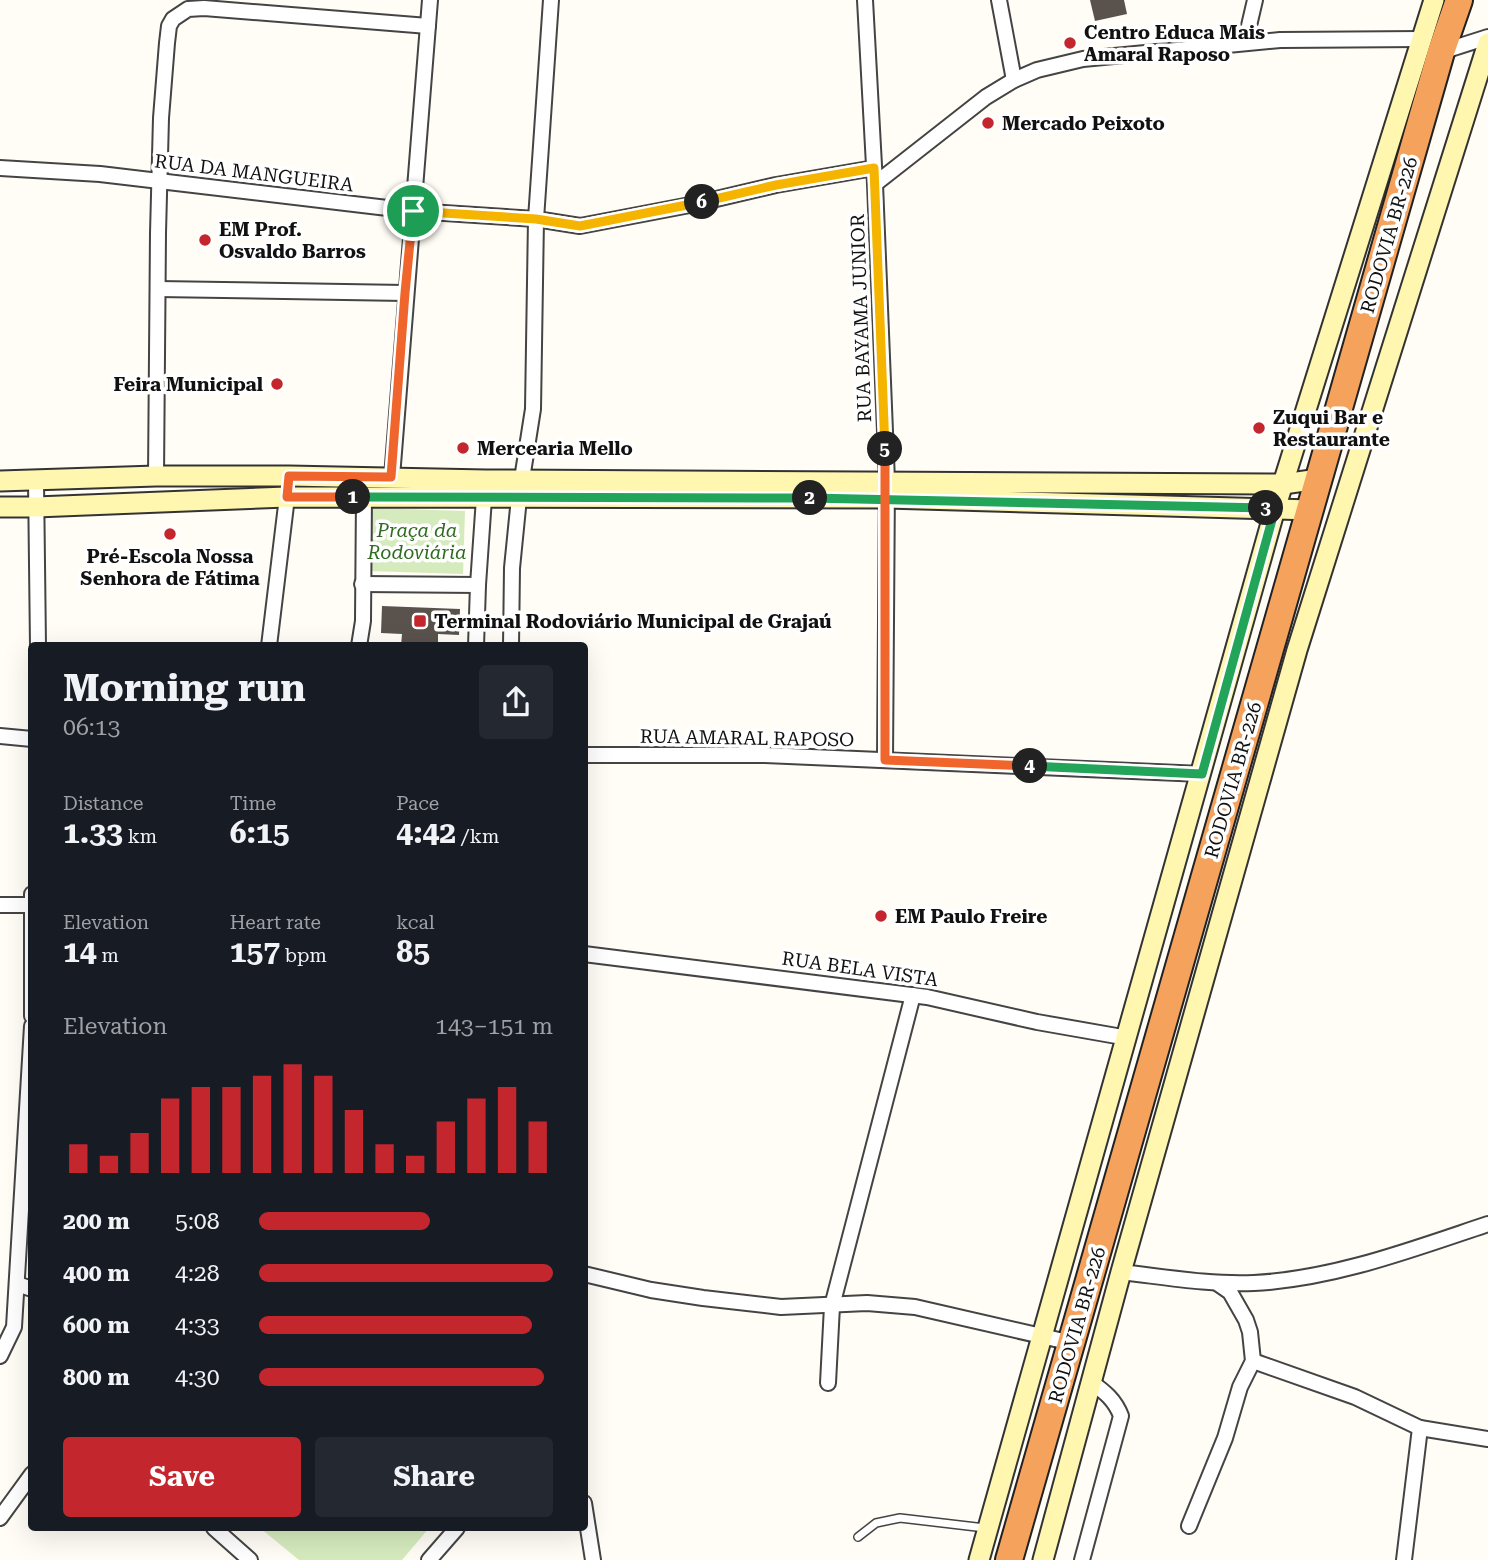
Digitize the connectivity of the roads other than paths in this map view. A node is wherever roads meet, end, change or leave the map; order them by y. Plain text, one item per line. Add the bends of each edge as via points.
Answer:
1 (430, 0) edge
2 (551, 0) edge
3 (865, 0) edge
4 (999, 0) edge
5 (1255, 0) edge
6 (1434, 0) edge
7 (1459, 0) edge
8 (428, 26) junction
9 (1488, 37) edge
10 (1245, 43) junction
11 (1488, 43) edge
12 (1431, 46) junction
13 (1014, 80) junction
14 (0, 168) edge
15 (874, 168) junction
16 (160, 182) junction
17 (875, 184) junction
18 (413, 211) junction
19 (536, 219) junction
20 (158, 289) junction
21 (405, 293) junction
22 (156, 476) junction
23 (289, 476) junction
24 (363, 476) junction
25 (391, 477) junction
26 (522, 478) junction
27 (1319, 479) junction
28 (0, 481) edge
29 (36, 481) junction
30 (1283, 485) junction
31 (485, 489) junction
32 (886, 489) junction
33 (287, 497) junction
34 (364, 497) junction
35 (519, 498) junction
36 (0, 507) edge
37 (36, 507) junction
38 (1275, 509) junction
39 (1310, 510) junction
40 (362, 584) junction
41 (478, 585) junction
42 (38, 642) edge
43 (269, 642) edge
44 (360, 642) edge
45 (476, 642) edge
46 (511, 642) edge
47 (0, 736) edge
48 (28, 739) edge
49 (588, 755) edge
50 (885, 760) junction
51 (1202, 774) junction
52 (0, 905) edge
53 (28, 905) edge
54 (588, 954) edge
55 (913, 995) junction
56 (1128, 1038) junction
57 (28, 1095) edge
58 (1488, 1224) edge
59 (1121, 1272) junction
60 (588, 1275) edge
61 (1217, 1283) junction
62 (17, 1284) junction
63 (28, 1288) edge
64 (832, 1306) junction
65 (1042, 1335) junction
66 (1072, 1343) junction
67 (0, 1356) edge
68 (1253, 1361) junction
69 (1091, 1381) junction
70 (828, 1382) dead end
71 (1420, 1428) junction
72 (1488, 1439) edge
73 (28, 1480) edge
74 (0, 1518) edge
75 (1189, 1526) dead end
76 (588, 1528) edge
77 (988, 1528) junction
78 (217, 1531) edge
79 (454, 1531) edge
80 (858, 1537) dead end
81 (250, 1560) edge
82 (429, 1560) edge
83 (593, 1560) edge
84 (979, 1560) edge
85 (1009, 1560) edge
86 (1043, 1560) edge
87 (1082, 1560) edge
88 (1404, 1560) edge

1 - 8 street
2 - 19 street
3 - 15 street, RUA BAYAMA JUNIOR
4 - 13 street
5 - 10 street
6 - 12 main road
7 - 12 highway, RODOVIA BR-226
8 - 16 street via 204,8 180,12 169,26
8 - 18 street
9 - 12 street
10 - 12 street via 1306,39
10 - 13 street via 1083,59
11 - 59 main road via 1297,650
12 - 27 highway, RODOVIA BR-226
12 - 30 main road
13 - 17 street via 961,115
14 - 16 street, RUA DA MANGUEIRA
15 - 17 street, RUA BAYAMA JUNIOR
15 - 19 street, RUA DA MANGUEIRA via 580,226
16 - 18 street, RUA DA MANGUEIRA
16 - 20 street
17 - 32 street, RUA BAYAMA JUNIOR
18 - 19 street, RUA DA MANGUEIRA
18 - 21 street
19 - 26 street via 533,409
20 - 21 street
20 - 22 street
21 - 25 street
22 - 23 main road
22 - 29 main road
23 - 24 main road
23 - 33 main road
24 - 25 main road
24 - 34 main road
25 - 31 main road
26 - 31 main road
26 - 32 main road
26 - 35 main road
27 - 30 main road
27 - 39 highway, RODOVIA BR-226
28 - 29 main road
29 - 37 street
30 - 32 main road
30 - 38 main road
31 - 34 main road
31 - 35 main road
31 - 41 street
32 - 35 main road
32 - 38 main road
32 - 50 street, RUA BAYAMA JUNIOR
33 - 34 main road
33 - 37 main road
33 - 43 street
34 - 40 street
35 - 46 street
36 - 37 main road
37 - 42 street
38 - 39 main road
38 - 51 main road
39 - 66 highway, RODOVIA BR-226
40 - 41 street
40 - 44 street
41 - 45 street
47 - 48 street
49 - 50 street, RUA AMARAL RAPOSO
50 - 51 street, RUA AMARAL RAPOSO
51 - 56 main road
52 - 53 street
54 - 55 street, RUA BELA VISTA
55 - 56 street, RUA BELA VISTA
55 - 64 street
56 - 65 main road
57 - 62 street
58 - 61 street via 1309,1276
59 - 61 street
59 - 69 main road
60 - 64 street via 703,1298 781,1307
61 - 68 street via 1230,1292 1246,1320
62 - 63 street
62 - 67 street via 14,1327
64 - 65 street via 915,1307
64 - 70 street
65 - 66 street
65 - 77 main road
66 - 85 highway, RODOVIA BR-226
68 - 71 street via 1355,1397
68 - 75 street
69 - 86 main road
69 - 87 street via 1112,1399 1121,1416
71 - 72 street
71 - 88 street
73 - 74 street
76 - 83 street
77 - 80 lane via 900,1518 876,1523
77 - 84 main road
78 - 81 street
79 - 82 street

